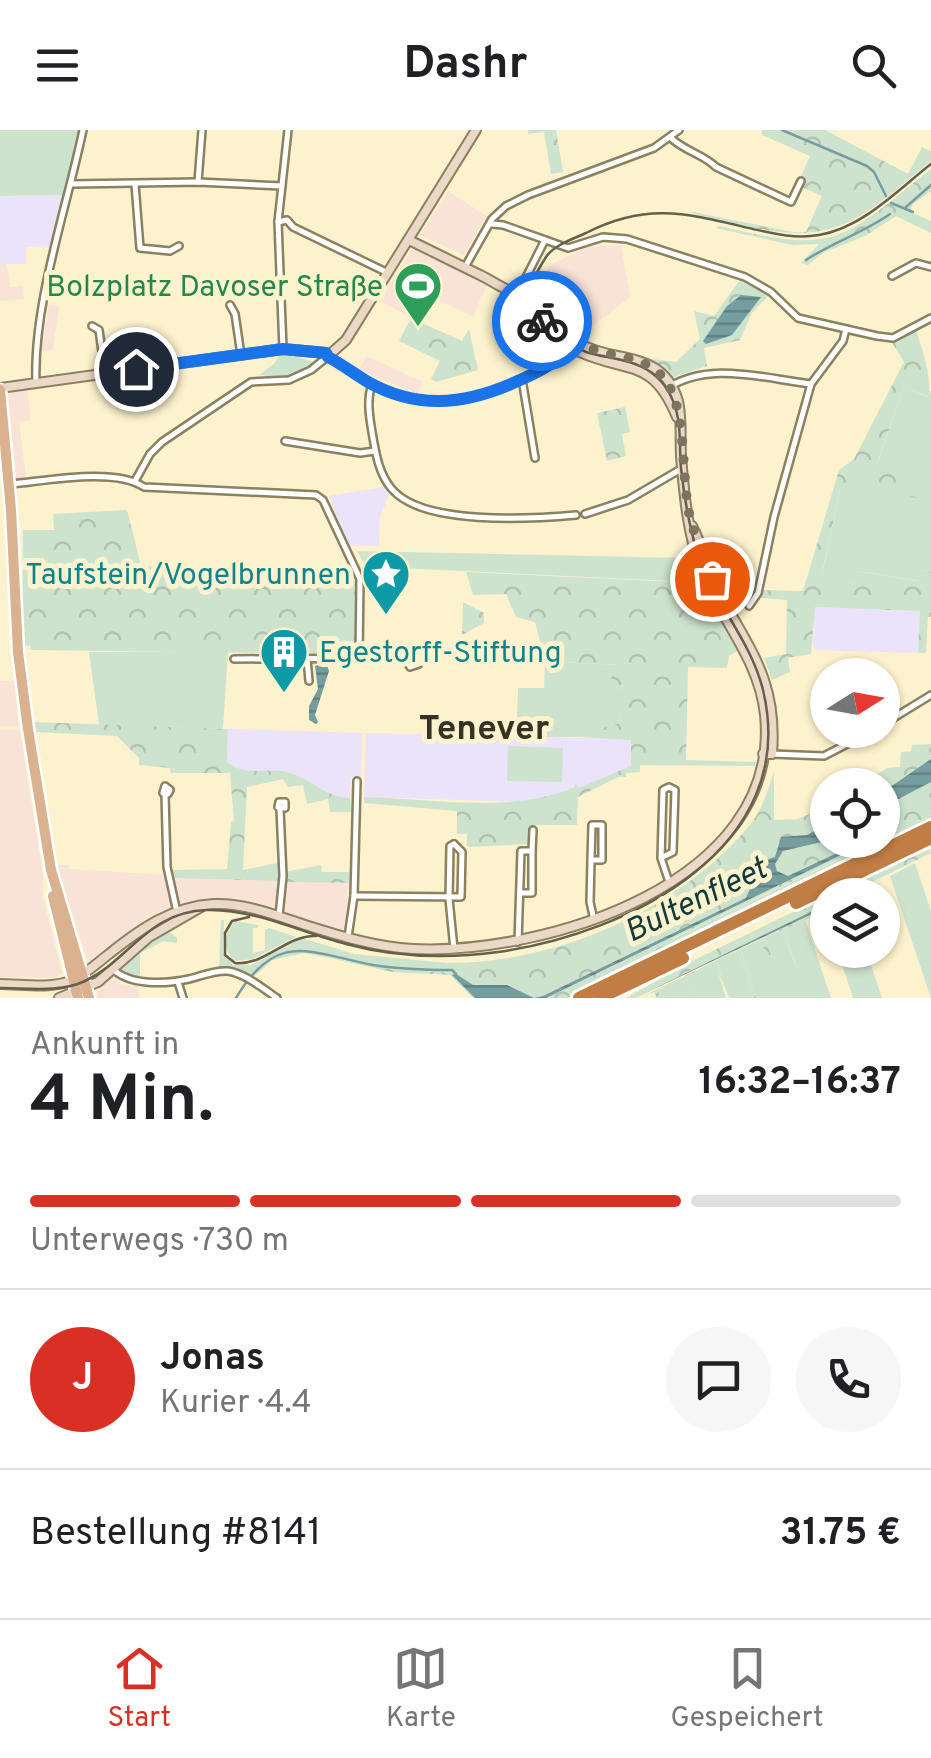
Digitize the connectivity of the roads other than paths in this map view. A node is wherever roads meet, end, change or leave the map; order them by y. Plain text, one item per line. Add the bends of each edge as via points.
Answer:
1 (83, 130) edge
2 (202, 130) edge
3 (288, 130) edge
4 (476, 130) edge
5 (679, 130) edge
6 (671, 138) junction
7 (198, 182) junction
8 (801, 182) dead end
9 (72, 184) junction
10 (135, 184) junction
11 (282, 186) junction
12 (278, 222) junction
13 (492, 224) junction
14 (409, 240) junction
15 (545, 240) junction
16 (179, 246) dead end
17 (465, 267) junction
18 (931, 267) edge
19 (388, 274) junction
20 (892, 276) dead end
21 (517, 294) junction
22 (230, 305) dead end
23 (537, 310) junction
24 (931, 318) edge
25 (92, 326) dead end
26 (846, 329) junction
27 (570, 346) junction
28 (283, 349) junction
29 (241, 355) junction
30 (327, 355) junction
31 (105, 373) junction
32 (522, 379) junction
33 (36, 384) junction
34 (372, 384) junction
35 (811, 384) junction
36 (667, 388) junction
37 (0, 389) edge
38 (285, 441) dead end
39 (375, 451) junction
40 (535, 458) dead end
41 (682, 468) junction
42 (136, 481) junction
43 (9, 484) junction
44 (585, 514) dead end
45 (576, 515) dead end
46 (692, 526) junction
47 (750, 606) dead end
48 (359, 658) junction
49 (234, 659) dead end
50 (307, 659) junction
51 (407, 662) dead end
52 (309, 680) dead end
53 (931, 695) edge
54 (900, 713) edge
55 (839, 748) edge
56 (768, 754) junction
57 (357, 781) dead end
58 (165, 794) dead end
59 (280, 808) dead end
60 (931, 828) edge
61 (532, 830) dead end
62 (931, 838) edge
63 (532, 851) junction
64 (661, 858) junction
65 (591, 860) junction
66 (668, 882) junction
67 (520, 893) junction
68 (354, 896) junction
69 (449, 899) junction
70 (178, 915) junction
71 (279, 916) junction
72 (594, 920) junction
73 (348, 938) junction
74 (518, 942) junction
75 (451, 949) junction
76 (113, 969) junction
77 (78, 977) junction
78 (178, 981) junction
79 (0, 984) edge
80 (83, 994) edge
81 (59, 998) edge
82 (183, 998) edge
83 (277, 998) edge
84 (579, 998) edge
85 (600, 998) edge

1 - 9 street
2 - 7 street
3 - 11 street
4 - 14 street
5 - 6 street
6 - 8 street via 791,202
6 - 13 street via 520,198
7 - 10 street
7 - 11 street
9 - 10 street
9 - 33 street via 37,345
10 - 16 street via 140,248
11 - 12 street
12 - 19 street via 287,220
12 - 28 street
13 - 15 street
13 - 17 street
14 - 17 street
14 - 19 street
15 - 21 street
15 - 26 street via 568,248 617,237 698,260 745,277 798,318
17 - 21 street
18 - 20 street via 916,263
19 - 30 street via 346,340
21 - 23 street
22 - 29 street
23 - 27 street
23 - 36 street via 589,348 654,368
24 - 26 street via 893,338
25 - 31 street via 99,330
26 - 35 street
27 - 32 street via 556,362
27 - 36 street via 634,367
28 - 29 street
28 - 30 street
29 - 31 street
30 - 34 street
30 - 42 street via 289,380 251,382 162,442
31 - 33 street
32 - 34 street via 480,397 429,402
32 - 40 street
33 - 37 street
34 - 39 street
35 - 36 street via 710,372
35 - 47 street
36 - 41 street via 679,422
37 - 43 main road
38 - 39 street
39 - 45 street via 389,486 422,508 508,517
41 - 44 street via 628,500
41 - 46 street
42 - 43 street
42 - 48 street via 144,487 316,495 360,579
43 - 77 main road via 9,584 18,652 56,910
46 - 56 street via 707,584 758,680
46 - 56 street via 767,688 773,725
48 - 50 street
48 - 51 street
49 - 50 street
50 - 52 street
53 - 54 street
55 - 56 street via 824,756
56 - 66 street via 736,822 711,851
57 - 68 street
58 - 70 street via 167,867
59 - 71 street
60 - 84 highway
61 - 63 street
62 - 85 highway
63 - 67 street via 521,851
63 - 67 street via 532,894
64 - 64 street via 673,852 669,786 663,790
64 - 66 street
65 - 65 street via 602,860 602,825 592,825
65 - 72 street
66 - 72 street
67 - 74 street
68 - 69 street
68 - 73 street
69 - 69 street via 461,897 462,852 454,844
69 - 75 street
70 - 71 street via 230,905
70 - 76 street
70 - 77 street via 132,935
71 - 73 street
72 - 74 street
73 - 75 street
74 - 75 street
76 - 78 street via 123,979
76 - 80 street
77 - 79 street via 54,985
77 - 80 main road
78 - 82 street
78 - 83 street via 228,971
80 - 81 street

